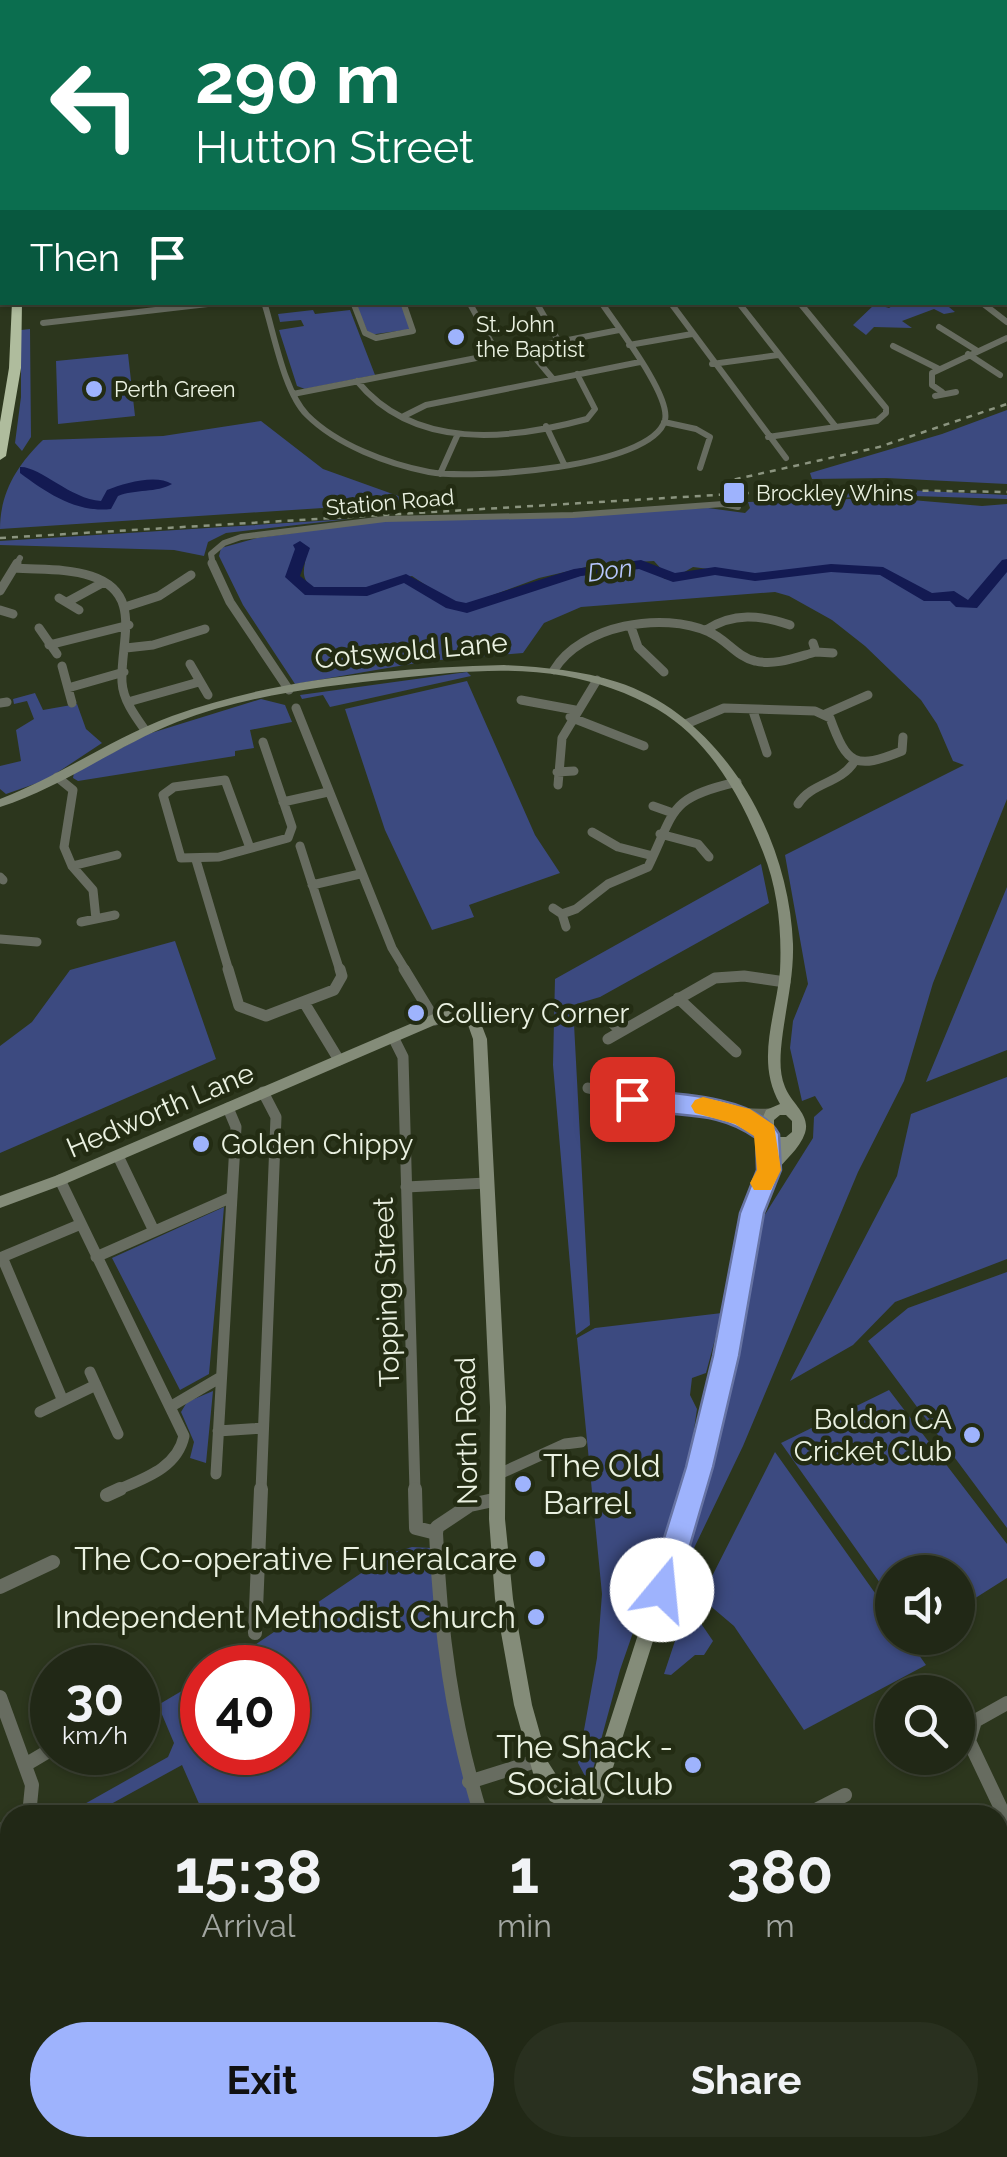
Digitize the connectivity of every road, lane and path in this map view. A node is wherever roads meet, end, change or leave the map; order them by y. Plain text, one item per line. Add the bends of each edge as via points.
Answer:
1 (774, 0) edge
2 (791, 0) edge
3 (6, 305) edge
4 (17, 305) edge
5 (265, 305) edge
6 (354, 305) edge
7 (404, 305) edge
8 (471, 305) edge
9 (538, 305) edge
10 (603, 305) edge
11 (672, 305) edge
12 (740, 305) edge
13 (801, 305) edge
14 (985, 305) edge
15 (156, 306) edge
16 (1007, 322) edge
17 (43, 323) dead end
18 (938, 327) dead end
19 (619, 330) junction
20 (692, 334) junction
21 (1007, 338) edge
22 (560, 342) junction
23 (629, 345) junction
24 (893, 346) dead end
25 (527, 348) junction
26 (972, 352) junction
27 (497, 354) junction
28 (778, 355) junction
29 (640, 362) junction
30 (712, 364) junction
31 (940, 369) junction
32 (578, 374) junction
33 (1000, 375) edge
34 (553, 379) junction
35 (356, 381) junction
36 (956, 392) dead end
37 (11, 394) junction
38 (292, 394) junction
39 (404, 416) junction
40 (664, 422) junction
41 (546, 426) junction
42 (836, 427) junction
43 (457, 436) junction
44 (768, 438) junction
45 (0, 456) edge
46 (786, 458) dead end
47 (564, 464) junction
48 (700, 468) dead end
49 (440, 474) junction
50 (738, 507) dead end
51 (20, 558) dead end
52 (14, 568) junction
53 (191, 575) dead end
54 (104, 582) junction
55 (0, 591) edge
56 (59, 598) dead end
57 (69, 601) junction
58 (125, 607) junction
59 (0, 610) edge
60 (79, 610) dead end
61 (13, 614) dead end
62 (129, 625) junction
63 (790, 626) dead end
64 (631, 627) junction
65 (39, 628) dead end
66 (205, 629) dead end
67 (706, 630) junction
68 (49, 644) junction
69 (126, 648) junction
70 (57, 654) dead end
71 (833, 654) dead end
72 (190, 664) dead end
73 (62, 666) dead end
74 (554, 670) junction
75 (124, 672) junction
76 (664, 672) dead end
77 (597, 680) junction
78 (199, 682) junction
79 (68, 688) junction
80 (289, 690) junction
81 (208, 695) dead end
82 (520, 700) dead end
83 (878, 700) dead end
84 (72, 702) dead end
85 (128, 702) junction
86 (296, 708) dead end
87 (753, 711) junction
88 (573, 714) junction
89 (825, 714) junction
90 (686, 724) junction
91 (145, 730) junction
92 (902, 737) dead end
93 (263, 742) dead end
94 (644, 746) dead end
95 (767, 753) dead end
96 (854, 762) junction
97 (574, 771) dead end
98 (557, 772) junction
99 (57, 778) junction
100 (737, 782) junction
101 (558, 786) dead end
102 (796, 786) dead end
103 (806, 791) junction
104 (328, 792) junction
105 (283, 802) junction
106 (0, 803) edge
107 (798, 804) dead end
108 (653, 806) dead end
109 (670, 812) junction
110 (592, 832) dead end
111 (660, 834) junction
112 (605, 840) junction
113 (300, 846) dead end
114 (250, 848) junction
115 (596, 848) dead end
116 (118, 856) dead end
117 (653, 856) junction
118 (708, 857) dead end
119 (196, 860) junction
120 (72, 866) junction
121 (360, 874) junction
122 (312, 885) junction
123 (602, 889) junction
124 (616, 898) dead end
125 (115, 915) dead end
126 (96, 919) junction
127 (81, 922) dead end
128 (566, 927) dead end
129 (0, 939) edge
130 (24, 940) junction
131 (37, 942) dead end
132 (17, 953) dead end
133 (785, 982) junction
134 (678, 998) junction
135 (305, 1004) junction
136 (605, 1016) dead end
137 (436, 1020) junction
138 (474, 1022) joint
139 (621, 1031) junction
140 (393, 1037) junction
141 (608, 1039) dead end
142 (736, 1052) dead end
143 (339, 1060) junction
144 (616, 1066) dead end
145 (778, 1087) junction
146 (588, 1088) dead end
147 (264, 1092) junction
148 (606, 1092) junction
149 (228, 1108) junction
150 (770, 1113) junction
151 (792, 1114) junction
152 (742, 1116) junction
153 (766, 1133) junction
154 (797, 1138) junction
155 (118, 1156) junction
156 (769, 1170) junction
157 (60, 1180) junction
158 (487, 1184) junction
159 (406, 1187) junction
160 (232, 1197) junction
161 (0, 1202) edge
162 (80, 1224) junction
163 (154, 1231) junction
164 (96, 1256) junction
165 (1, 1257) edge
166 (90, 1372) dead end
167 (222, 1377) junction
168 (96, 1385) junction
169 (63, 1400) junction
170 (170, 1407) junction
171 (40, 1412) dead end
172 (264, 1428) junction
173 (218, 1431) junction
174 (118, 1434) dead end
175 (581, 1442) dead end
176 (216, 1474) dead end
177 (498, 1474) junction
178 (107, 1495) dead end
179 (498, 1499) junction
180 (436, 1533) junction
181 (53, 1562) dead end
182 (0, 1588) edge
183 (256, 1633) dead end
184 (0, 1697) edge
185 (1007, 1703) edge
186 (539, 1760) junction
187 (30, 1762) edge
188 (25, 1765) junction
189 (469, 1782) junction
190 (845, 1795) dead end
191 (31, 1805) edge
192 (477, 1805) edge
193 (575, 1805) edge
194 (593, 1805) edge
195 (832, 1805) edge
196 (1000, 1805) edge

1 - 2 street
3 - 37 highway
4 - 37 highway
5 - 38 street
6 - 7 street via 364,333 376,338 413,330
8 - 27 street
9 - 22 street
10 - 19 street
11 - 20 street
12 - 28 street
13 - 42 street via 886,408 876,421
14 - 16 street
15 - 17 street
18 - 26 street
19 - 22 street
19 - 23 street
20 - 23 street
20 - 30 street
21 - 26 street
22 - 25 street
23 - 29 street
24 - 31 street
25 - 27 street
25 - 34 street
26 - 31 street
26 - 33 street
27 - 35 street
28 - 30 street
28 - 42 street
29 - 32 street
29 - 40 street via 664,400
30 - 44 street
31 - 36 street via 932,373 932,385 939,394
32 - 34 street
32 - 41 street via 593,415
34 - 39 street via 426,404
35 - 38 street
35 - 39 street via 367,396
37 - 45 highway
38 - 49 street via 302,412 343,438
39 - 43 street
40 - 47 street via 649,441 627,452
40 - 48 street via 707,434 711,441
41 - 43 street
41 - 47 street
42 - 44 street
43 - 49 street
44 - 46 street
47 - 49 street
50 - 80 street, Station Road via 384,519 224,543 211,554 217,580
51 - 52 street
52 - 54 street
52 - 55 street
53 - 58 street
54 - 57 street
54 - 58 street
56 - 57 street
57 - 60 street
58 - 62 street
59 - 61 street
62 - 68 street
62 - 69 street
63 - 67 street via 748,616
64 - 67 street
64 - 74 street via 567,648
64 - 76 street via 638,647
65 - 68 street
66 - 69 street via 185,640
67 - 71 street via 756,661 814,647
68 - 70 street
69 - 75 street
72 - 78 street
73 - 79 street
74 - 77 street, Cotswold Lane
74 - 80 street, Cotswold Lane via 446,669
75 - 79 street
75 - 85 street
77 - 88 street
77 - 90 street, Cotswold Lane
78 - 81 street
78 - 85 street
79 - 84 street
80 - 91 street, Cotswold Lane
82 - 88 street
83 - 89 street via 869,692
85 - 91 street
86 - 104 street
87 - 89 street
87 - 90 street via 718,709
87 - 95 street
88 - 94 street
88 - 98 street via 558,746
89 - 96 street
90 - 100 street, Cotswold Lane
91 - 99 street, Cotswold Lane
92 - 96 street via 906,753
93 - 105 street
96 - 103 street via 842,778
97 - 98 street
98 - 101 street
99 - 106 street, Cotswold Lane
99 - 120 street via 73,790 64,847
100 - 109 street via 692,794
100 - 133 street, Cotswold Lane via 778,885
102 - 103 street
103 - 107 street
104 - 105 street
104 - 121 street
105 - 114 street via 291,836
108 - 109 street
109 - 111 street
110 - 112 street
111 - 117 street
111 - 118 street via 702,842
112 - 115 street
112 - 117 street
113 - 122 street
114 - 119 street
114 - 119 street via 228,782 214,778 174,787 163,798 178,856
116 - 120 street
117 - 123 street via 644,870
119 - 135 street via 240,1006 266,1016
120 - 126 street via 93,890
121 - 122 street
121 - 137 street via 402,968
122 - 135 street via 342,976 334,990
123 - 124 street
123 - 128 street via 558,911
125 - 126 street
126 - 127 street
129 - 130 street
130 - 131 street
130 - 132 street
133 - 134 street via 730,975
133 - 145 street, Cotswold Lane
134 - 139 street
134 - 142 street
135 - 143 street
136 - 139 street
137 - 138 street, Hedworth Lane via 452,1015
137 - 140 street, Hedworth Lane
138 - 158 street, North Road
139 - 141 street
140 - 143 street, Hedworth Lane
140 - 159 street, Topping Street via 403,1057
143 - 147 street, Hedworth Lane
144 - 148 street
145 - 150 street, Cotswold Lane
145 - 151 street, Cotswold Lane
146 - 148 street
147 - 149 street, Hedworth Lane
147 - 172 street via 276,1117
148 - 152 street
149 - 155 street, Hedworth Lane
149 - 160 street via 236,1122
150 - 151 street
150 - 152 street
150 - 153 street
151 - 154 street via 801,1125
152 - 153 street
153 - 154 street via 782,1141
153 - 156 street
154 - 156 street
155 - 157 street, Hedworth Lane
155 - 163 street
156 - 194 street via 752,1213 700,1467
157 - 161 street, Hedworth Lane
157 - 162 street
158 - 159 street
158 - 177 street, North Road
159 - 180 street, Topping Street via 416,1528
160 - 163 street
160 - 167 street
162 - 164 street
162 - 165 street
163 - 164 street
164 - 170 street
165 - 169 street
166 - 168 street
167 - 170 street
167 - 173 street
168 - 169 street
168 - 174 street
169 - 171 street
170 - 178 street via 184,1436 181,1454
172 - 173 street
172 - 183 street
173 - 176 street
175 - 177 street
177 - 179 street, North Road
179 - 180 street via 470,1505
179 - 186 street, North Road via 512,1649
180 - 189 street via 444,1672
181 - 182 street
184 - 188 street
185 - 196 street via 976,1721 970,1742
186 - 189 street
186 - 193 street, North Road via 557,1794
187 - 188 street
188 - 191 street
189 - 192 street
190 - 195 street

